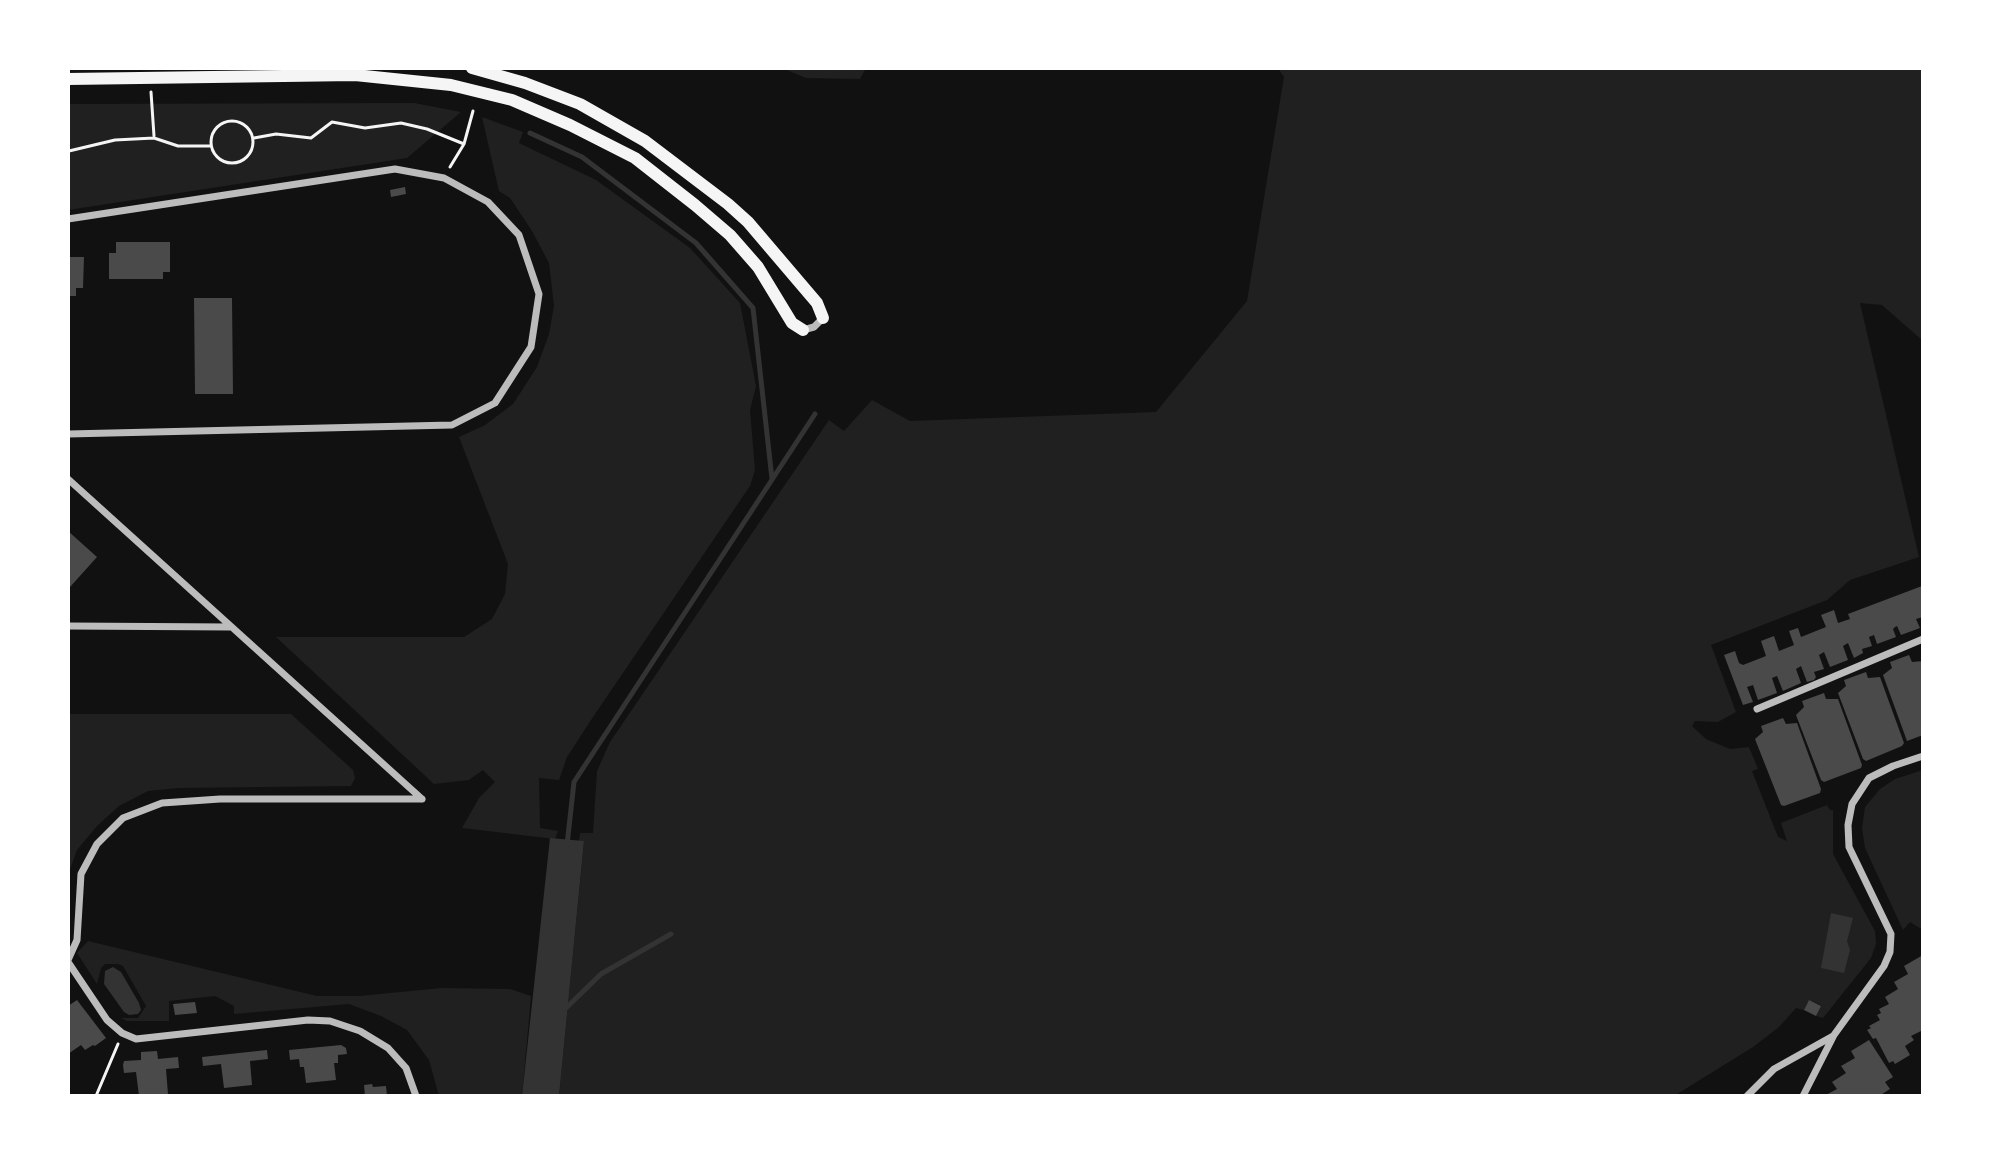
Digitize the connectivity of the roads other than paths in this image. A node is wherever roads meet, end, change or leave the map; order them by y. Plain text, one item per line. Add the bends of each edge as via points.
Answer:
1 (472, 68) edge
2 (68, 79) edge
3 (68, 219) edge
4 (823, 318) joint
5 (803, 330) joint
6 (68, 434) edge
7 (68, 479) edge
8 (68, 626) edge
9 (230, 627) junction
10 (1923, 639) edge
11 (1757, 709) dead end
12 (1923, 756) edge
13 (68, 961) edge
14 (1834, 1035) junction
15 (416, 1096) edge
16 (1747, 1096) edge
17 (1803, 1096) edge

1 - 4 main road via 580,104 645,141 748,222 817,303
2 - 5 main road via 355,75 451,85 512,100 635,158 695,205 739,245 792,323
3 - 6 street via 395,169 444,178 488,202 519,235 539,294 531,347 495,403 452,425
4 - 5 street
7 - 9 street
8 - 9 street
9 - 13 street via 422,799 220,799 162,803 123,818 97,844 81,874 77,940
10 - 11 street
12 - 14 street via 1869,778 1852,804 1849,847 1891,934 1890,952
13 - 15 street via 107,1020 136,1039 330,1021 388,1048 406,1068
14 - 16 street via 1774,1069
14 - 17 street

